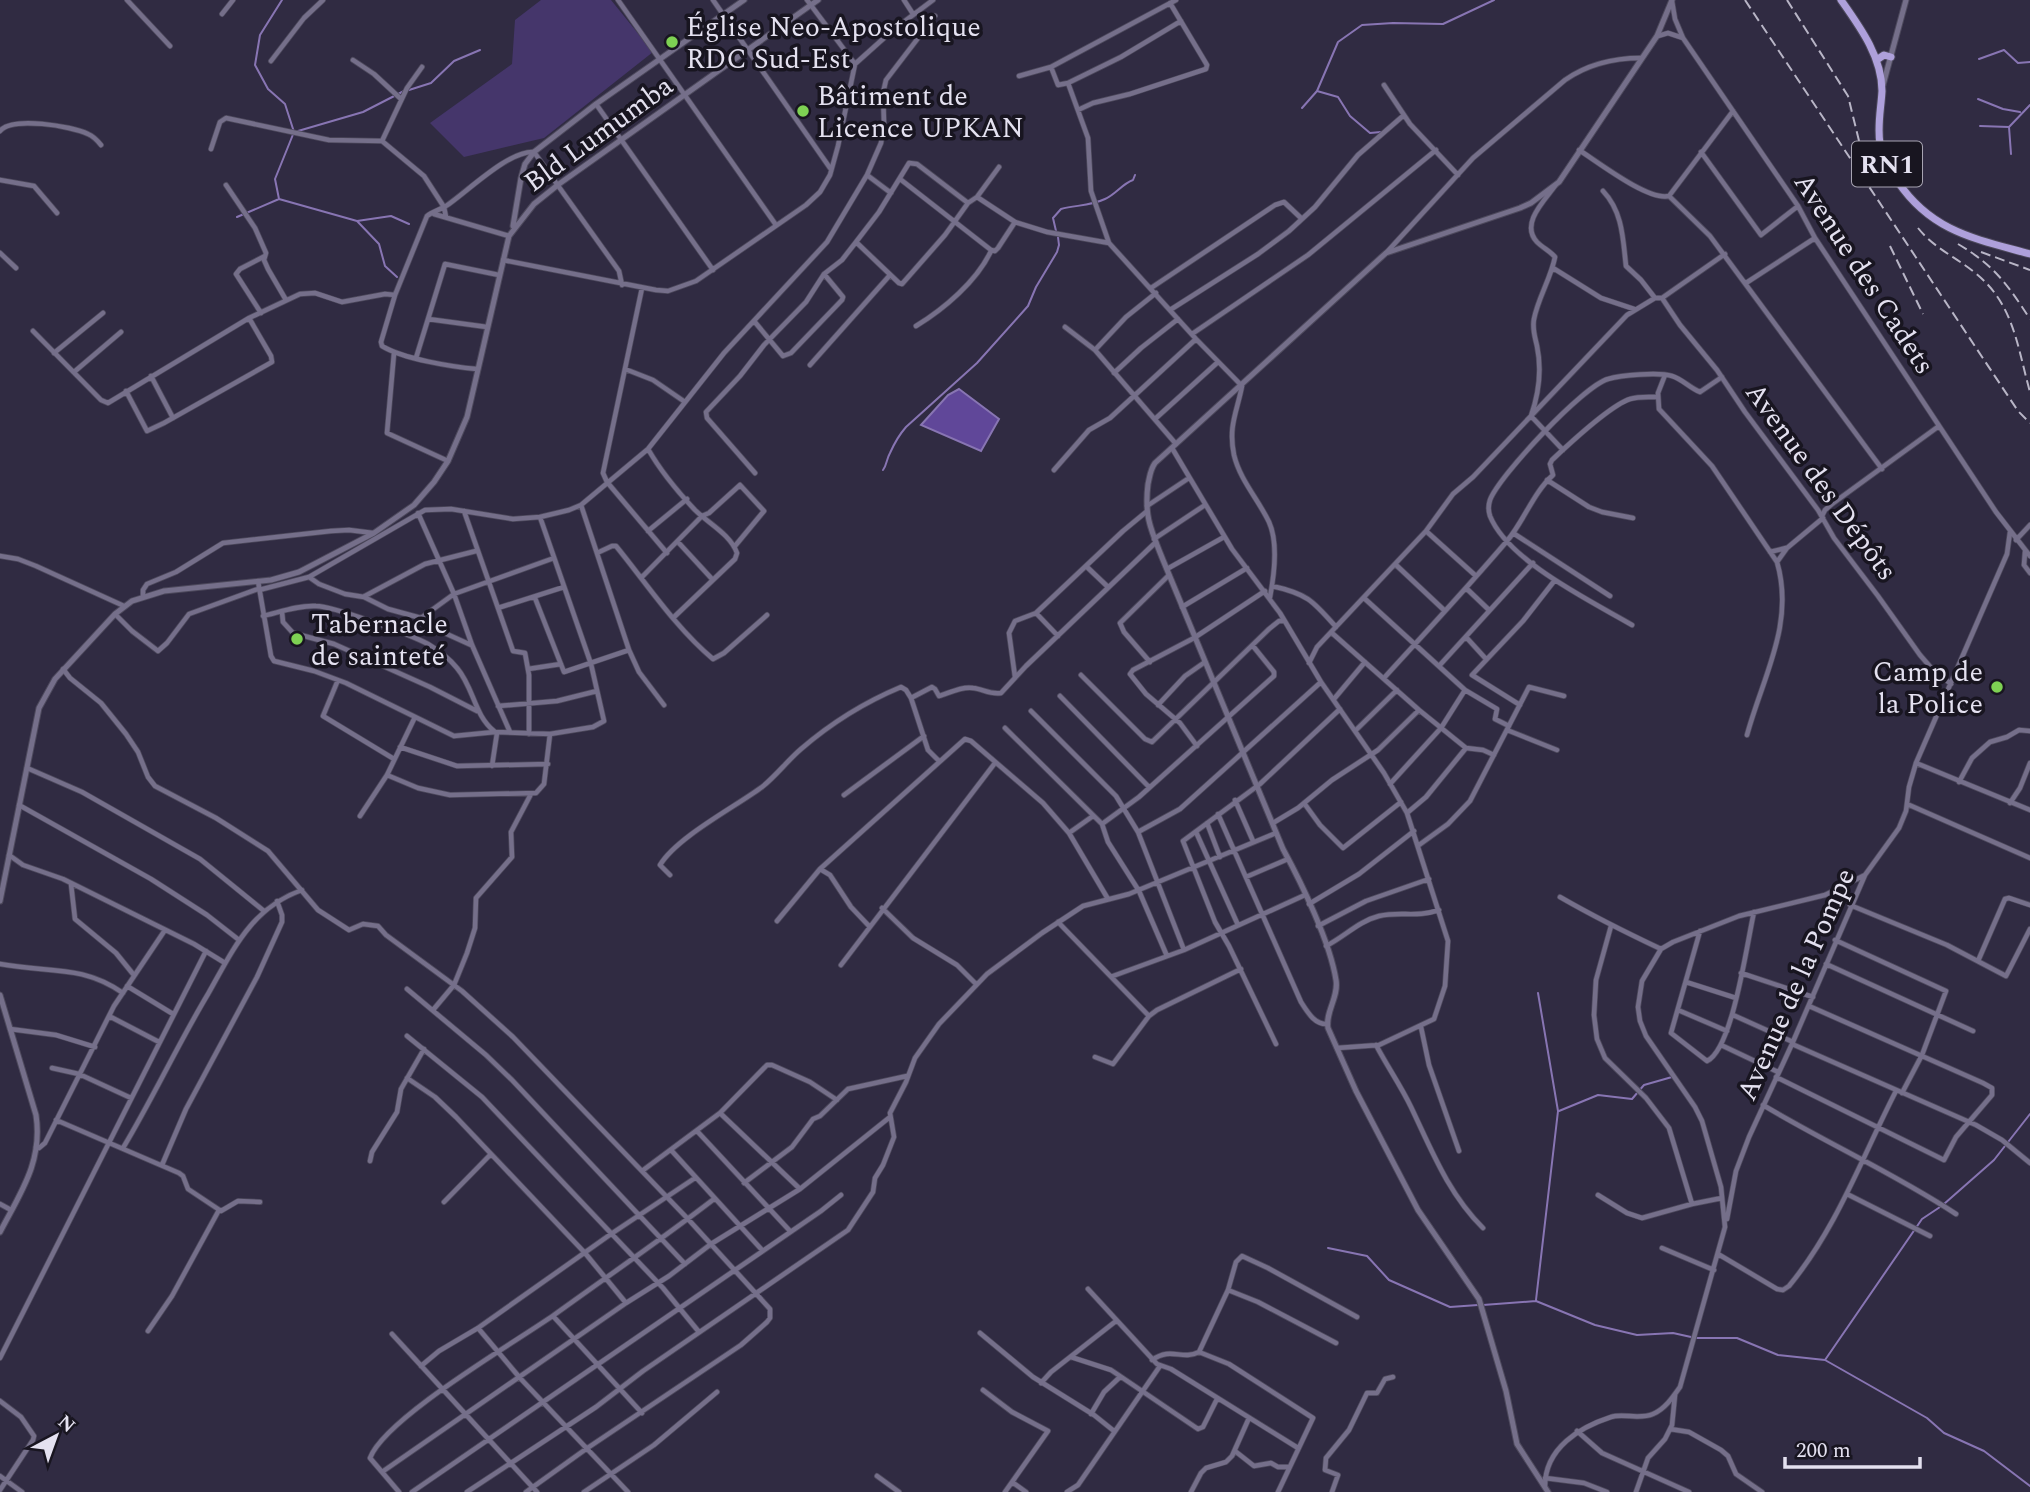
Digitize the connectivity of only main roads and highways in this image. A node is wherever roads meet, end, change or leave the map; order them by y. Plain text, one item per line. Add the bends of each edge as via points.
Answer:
1 (744, 0) edge
2 (818, 0) edge
3 (1841, 0) edge
4 (1906, 0) edge
5 (1672, 1) edge
6 (809, 3) edge
7 (1891, 57) junction
8 (1878, 60) junction
9 (1882, 90) junction
10 (513, 229) junction
11 (2030, 254) edge
12 (0, 901) edge
13 (0, 995) edge
14 (0, 1232) edge
15 (1547, 1489) edge

1 - 10 main road, Bld Lumumba via 534,152 521,178
2 - 6 main road, Bld Lumumba
3 - 8 highway, RN1
4 - 7 main road
5 - 15 main road via 1657,36 1559,182 1520,208 1386,253 1152,467 1147,509 1194,638 1326,947 1337,984 1328,1024 1337,1048 1418,1210 1479,1299 1517,1444
6 - 10 main road, Bld Lumumba via 559,184
7 - 8 highway via 1884,55
7 - 9 main road
8 - 9 highway, RN1
9 - 11 highway, RN1 via 1880,147 1893,174 1923,212 1949,230
10 - 12 main road via 502,259 467,416 434,482 414,505 361,544 299,572 258,586 164,591 143,596 114,614 64,669 39,708
13 - 14 main road via 39,1135 32,1172

